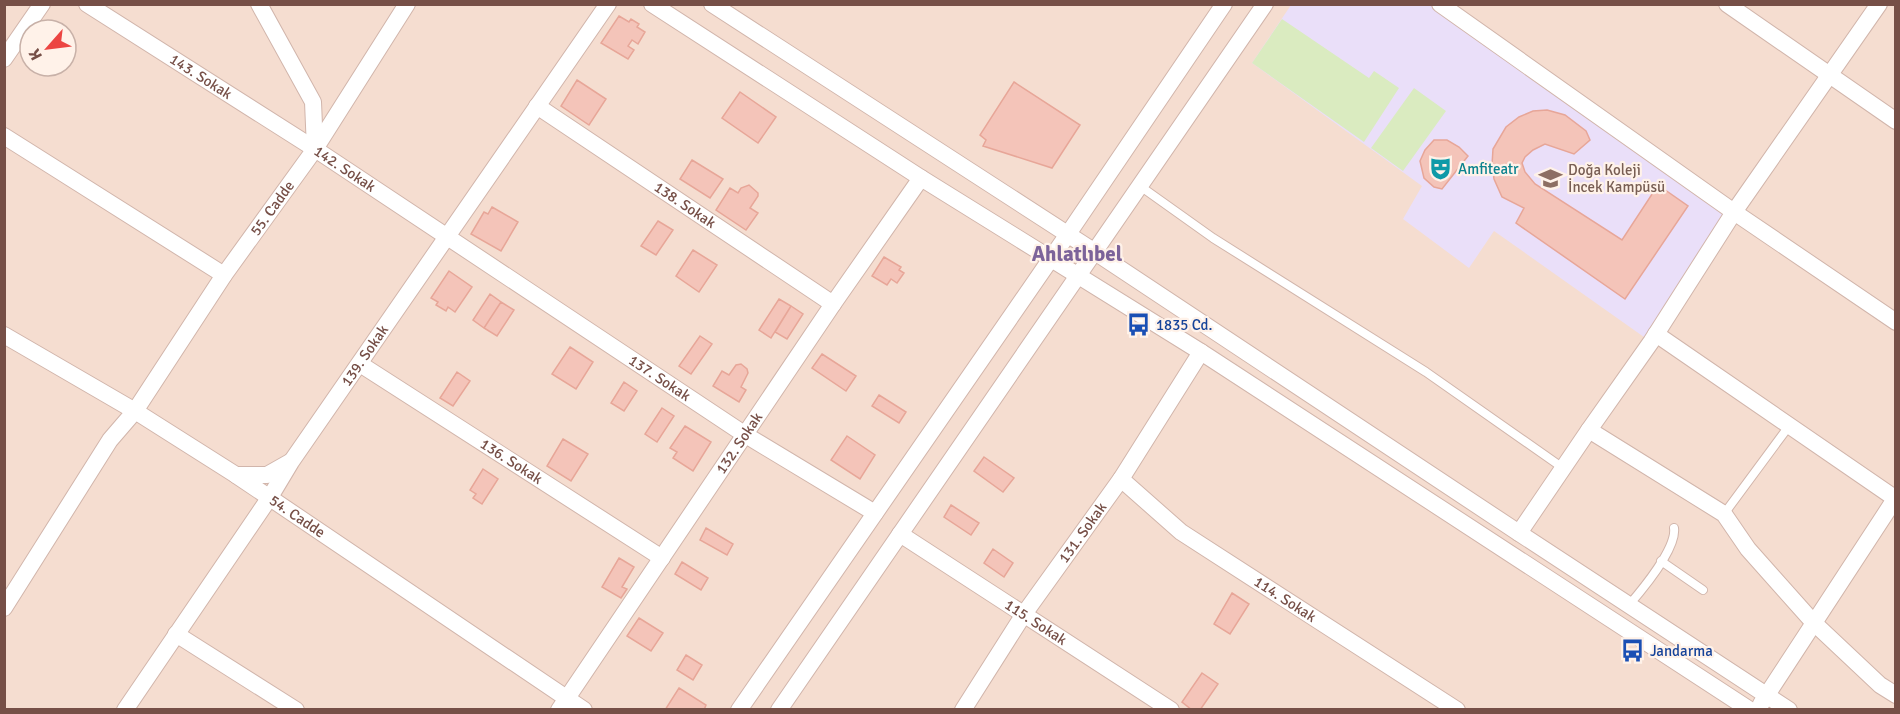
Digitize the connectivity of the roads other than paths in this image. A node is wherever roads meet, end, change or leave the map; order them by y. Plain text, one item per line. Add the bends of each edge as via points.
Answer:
1 (42, 4) edge
2 (87, 4) edge
3 (259, 4) edge
4 (407, 4) edge
5 (608, 4) edge
6 (652, 4) edge
7 (712, 4) edge
8 (1224, 4) edge
9 (1265, 4) edge
10 (1440, 4) edge
11 (1727, 4) edge
12 (1880, 4) edge
13 (4, 59) edge
14 (1831, 76) junction
15 (537, 106) junction
16 (1896, 122) edge
17 (4, 136) edge
18 (315, 149) junction
19 (921, 178) junction
20 (1140, 186) junction
21 (1734, 212) junction
22 (1068, 234) junction
23 (448, 237) junction
24 (1095, 252) junction
25 (1051, 257) junction
26 (225, 275) junction
27 (1079, 275) junction
28 (833, 304) junction
29 (1896, 322) edge
30 (1656, 334) junction
31 (4, 335) edge
32 (1202, 352) junction
33 (360, 364) junction
34 (135, 411) junction
35 (1789, 426) junction
36 (1589, 430) junction
37 (744, 434) junction
38 (291, 462) junction
39 (1563, 468) junction
40 (236, 475) junction
41 (1121, 479) junction
42 (270, 497) junction
43 (1895, 499) edge
44 (875, 513) junction
45 (1724, 514) junction
46 (1674, 528) dead end
47 (900, 534) junction
48 (1519, 534) junction
49 (662, 558) junction
50 (1661, 561) junction
51 (1703, 590) dead end
52 (6, 601) edge
53 (1629, 605) junction
54 (1024, 614) junction
55 (1813, 622) junction
56 (176, 634) junction
57 (1767, 694) junction
58 (1896, 695) edge
59 (562, 704) edge
60 (125, 710) edge
61 (296, 710) edge
62 (584, 710) edge
63 (739, 710) edge
64 (779, 710) edge
65 (963, 710) edge
66 (1171, 710) edge
67 (1457, 710) edge
68 (1750, 710) edge
69 (1758, 710) edge
70 (1789, 710) edge

1 - 13 street
2 - 18 street, 143. Sokak
3 - 18 street, 142. Sokak via 313,102
4 - 18 street, 55. Cadde
5 - 15 street, 139. Sokak
6 - 19 street
7 - 22 street
8 - 22 street
9 - 20 street
10 - 21 street
11 - 14 street
12 - 14 street
14 - 16 street
14 - 21 street
15 - 23 street, 139. Sokak
15 - 28 street, 138. Sokak
17 - 26 street
18 - 23 street, 142. Sokak
18 - 26 street, 55. Cadde
19 - 25 street
19 - 28 street, 132. Sokak
20 - 24 street
20 - 39 lane via 1213,238 1426,372
21 - 29 street
21 - 30 street
22 - 24 street
22 - 25 street
23 - 33 street, 139. Sokak
23 - 37 street, 137. Sokak
24 - 27 street
24 - 48 street
25 - 27 street
25 - 44 street
26 - 34 street, 55. Cadde
27 - 32 street
27 - 47 street
28 - 37 street, 132. Sokak
30 - 35 street
30 - 36 street
31 - 34 street, 54. Cadde
32 - 41 street, 131. Sokak
32 - 68 street
33 - 38 street, 139. Sokak
33 - 49 street, 136. Sokak
34 - 40 street, 54. Cadde
34 - 52 street, 55. Cadde via 111,440
35 - 43 street
35 - 45 lane
36 - 39 street
36 - 45 street
37 - 44 street, 137. Sokak
37 - 49 street, 132. Sokak
38 - 40 street via 267,475
38 - 42 street, 139. Sokak
39 - 48 street
40 - 42 street, 54. Cadde
41 - 54 street, 131. Sokak
41 - 67 street, 114. Sokak via 1181,532
42 - 56 street, 139. Sokak
42 - 59 street, 54. Cadde
43 - 55 street
44 - 63 street
45 - 55 street via 1748,549
46 - 50 lane via 1673,543
47 - 54 street, 115. Sokak
47 - 64 street
48 - 53 street
49 - 59 street, 132. Sokak
50 - 51 lane
50 - 53 lane
53 - 57 street
54 - 65 street, 131. Sokak
54 - 66 street, 115. Sokak
55 - 57 street
55 - 58 street
56 - 60 street, 139. Sokak
56 - 61 street
57 - 69 street
57 - 70 street
59 - 62 street, 54. Cadde

